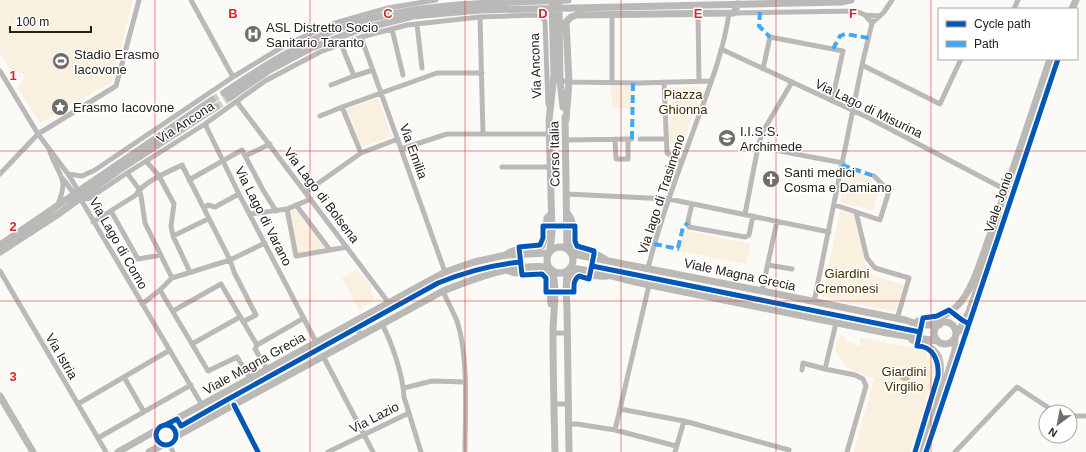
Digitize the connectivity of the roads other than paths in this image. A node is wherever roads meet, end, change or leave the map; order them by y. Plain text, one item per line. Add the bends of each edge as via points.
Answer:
1 (139, 0) edge
2 (191, 0) edge
3 (436, 0) edge
4 (551, 0) edge
5 (559, 0) edge
6 (851, 0) edge
7 (892, 0) edge
8 (569, 4) edge
9 (738, 4) junction
10 (685, 5) junction
11 (380, 10) junction
12 (732, 12) junction
13 (697, 13) junction
14 (612, 14) junction
15 (866, 15) junction
16 (394, 16) junction
17 (880, 16) junction
18 (480, 17) junction
19 (556, 18) junction
20 (872, 23) junction
21 (417, 24) junction
22 (392, 29) junction
23 (382, 31) junction
24 (361, 37) junction
25 (327, 42) junction
26 (339, 45) junction
27 (721, 49) junction
28 (961, 60) edge
29 (1050, 60) edge
30 (1055, 60) edge
31 (862, 65) junction
32 (422, 68) dead end
33 (763, 68) junction
34 (373, 70) junction
35 (0, 71) edge
36 (482, 73) junction
37 (403, 75) dead end
38 (354, 76) junction
39 (233, 77) junction
40 (560, 80) junction
41 (699, 81) junction
42 (712, 81) junction
43 (568, 82) junction
44 (664, 82) junction
45 (792, 82) junction
46 (612, 83) junction
47 (331, 85) dead end
48 (381, 93) junction
49 (237, 102) junction
50 (832, 102) junction
51 (214, 104) tunnel mouth
52 (342, 107) junction
53 (853, 112) junction
54 (320, 116) dead end
55 (549, 120) junction
56 (566, 120) junction
57 (205, 124) junction
58 (38, 134) junction
59 (483, 134) junction
60 (549, 134) junction
61 (398, 139) junction
62 (615, 139) junction
63 (640, 139) dead end
64 (666, 139) junction
65 (566, 140) junction
66 (270, 144) junction
67 (758, 147) junction
68 (401, 149) junction
69 (48, 150) junction
70 (120, 153) junction
71 (361, 153) junction
72 (245, 156) junction
73 (146, 161) junction
74 (223, 162) junction
75 (682, 162) junction
76 (843, 163) junction
77 (502, 167) dead end
78 (550, 167) junction
79 (124, 169) junction
80 (0, 174) edge
81 (68, 174) junction
82 (159, 176) junction
83 (874, 176) dead end
84 (64, 180) junction
85 (189, 180) junction
86 (139, 189) junction
87 (1006, 190) junction
88 (306, 192) junction
89 (239, 194) junction
90 (566, 194) junction
91 (78, 195) junction
92 (311, 199) junction
93 (668, 199) junction
94 (692, 204) junction
95 (296, 205) junction
96 (835, 205) junction
97 (57, 207) junction
98 (204, 208) junction
99 (288, 209) junction
100 (276, 211) junction
101 (111, 212) junction
102 (856, 212) junction
103 (250, 214) junction
104 (551, 214) junction
105 (746, 214) junction
106 (753, 216) junction
107 (208, 219) junction
108 (777, 221) junction
109 (93, 222) junction
110 (829, 232) junction
111 (173, 236) junction
112 (265, 243) junction
113 (0, 245) edge
114 (347, 247) junction
115 (570, 249) junction
116 (330, 250) junction
117 (0, 252) edge
118 (549, 252) junction
119 (161, 255) junction
120 (506, 255) junction
121 (230, 260) junction
122 (768, 265) junction
123 (648, 268) junction
124 (792, 269) dead end
125 (548, 270) junction
126 (0, 271) edge
127 (190, 272) junction
128 (445, 272) junction
129 (570, 272) junction
130 (975, 275) junction
131 (172, 278) junction
132 (649, 285) junction
133 (160, 290) junction
134 (443, 291) junction
135 (762, 291) junction
136 (388, 302) junction
137 (814, 302) junction
138 (142, 304) junction
139 (173, 312) junction
140 (240, 316) junction
141 (304, 318) junction
142 (897, 319) junction
143 (905, 320) junction
144 (243, 322) junction
145 (353, 322) junction
146 (836, 322) junction
147 (382, 324) junction
148 (941, 324) junction
149 (568, 332) junction
150 (553, 333) junction
151 (887, 333) junction
152 (361, 335) junction
153 (956, 335) junction
154 (316, 342) junction
155 (938, 342) junction
156 (192, 344) junction
157 (257, 345) junction
158 (170, 350) junction
159 (323, 356) junction
160 (267, 369) junction
161 (825, 369) junction
162 (802, 370) dead end
163 (124, 377) junction
164 (250, 378) junction
165 (465, 382) junction
166 (191, 385) junction
167 (404, 388) junction
168 (936, 394) junction
169 (1, 400) edge
170 (78, 404) junction
171 (554, 404) junction
172 (569, 404) junction
173 (1044, 404) edge
174 (202, 405) junction
175 (234, 405) junction
176 (620, 408) junction
177 (144, 412) junction
178 (409, 413) junction
179 (684, 421) junction
180 (568, 424) junction
181 (165, 425) junction
182 (157, 430) junction
183 (615, 430) junction
184 (365, 434) junction
185 (175, 437) junction
186 (98, 438) junction
187 (166, 444) junction
188 (675, 449) edge
189 (33, 452) edge
190 (106, 452) edge
191 (118, 452) edge
192 (149, 452) edge
193 (173, 452) edge
194 (258, 452) edge
195 (328, 452) edge
196 (374, 452) edge
197 (421, 452) edge
198 (466, 452) edge
199 (555, 452) edge
200 (569, 452) edge
201 (788, 452) edge
202 (847, 452) edge
203 (917, 452) edge
204 (924, 452) edge
205 (955, 452) edge

1 - 58 street via 116,86
2 - 39 street
3 - 11 street, Via Ancona
4 - 19 street, Corso Italia
5 - 19 street, Corso Italia
6 - 9 street
7 - 17 street
8 - 10 street
8 - 16 street
9 - 10 street
9 - 12 street
10 - 13 street
11 - 16 street
11 - 39 street, Via Ancona via 331,24 287,44
12 - 13 street
12 - 15 street via 856,11
12 - 27 street, Via lago di Trasimeno
13 - 14 street
13 - 41 street
14 - 43 street via 577,15 566,22
14 - 46 street
15 - 17 street
15 - 20 street
16 - 23 street
16 - 25 street
16 - 25 street via 354,24 309,42 265,66 227,96 268,71
17 - 20 street
18 - 21 street, Via Ancona
18 - 36 street
18 - 55 street, Via Ancona via 534,15 545,21
19 - 40 street, Corso Italia
19 - 55 street, Corso Italia
20 - 31 street
21 - 22 street, Via Ancona
21 - 32 street
22 - 23 street, Via Ancona
22 - 37 street
23 - 24 street, Via Ancona
24 - 26 street, Via Ancona
24 - 34 street, Via Emilia
25 - 26 street
26 - 38 street
26 - 49 street, Via Ancona via 320,52 265,81
27 - 33 street, Via Lago di Misurina
27 - 42 street, Via lago di Trasimeno
28 - 31 street via 940,104
29 - 87 main road, Viale Jonio
30 - 153 main road, Viale Jonio via 969,312
31 - 53 street
33 - 45 street, Via Lago di Misurina
33 - 50 street, Via Lago di Misurina via 770,37 843,51
34 - 38 street
34 - 48 street, Via Emilia
35 - 58 street, Via Lago di Como
36 - 48 street via 437,73
36 - 59 street
38 - 47 street
39 - 70 street, Via Ancona
40 - 43 street
40 - 56 street, Corso Italia
41 - 42 street
41 - 44 street
42 - 75 street, Via lago di Trasimeno
43 - 46 street
43 - 56 street
44 - 46 street
44 - 64 street
45 - 50 street, Via Lago di Misurina
45 - 67 street via 762,133
48 - 52 street
48 - 61 street, Via Emilia
49 - 57 street, Via Ancona
49 - 66 street, Via Lago di Bolsena
50 - 53 street, Via Lago di Misurina
51 - 79 street
52 - 54 street
52 - 71 street
53 - 76 street
53 - 87 street, Via Lago di Misurina
55 - 60 street, Corso Italia
56 - 65 street, Corso Italia
57 - 73 street, Via Ancona
57 - 74 street, Via Lago di Varano
58 - 69 street, Via Lago di Como
58 - 80 street
59 - 60 street
59 - 68 street via 447,134
60 - 78 street, Corso Italia
61 - 68 street, Via Emilia
61 - 71 street
62 - 62 street, Corso Italia via 630,139 628,159 616,159
62 - 65 street, Corso Italia
63 - 64 street
64 - 75 street via 667,153
65 - 90 street, Corso Italia
66 - 72 street
66 - 88 street, Via Lago di Bolsena
67 - 76 street
67 - 105 street
68 - 128 street, Via Emilia
69 - 81 street, Via Lago di Como
69 - 84 street, Via Lago di Como
70 - 79 street
70 - 81 street, Via Ancona via 82,176
71 - 88 street
72 - 74 street via 242,150
72 - 100 street
73 - 79 street, Via Ancona
73 - 82 street
74 - 85 street
74 - 89 street, Via Lago di Varano
75 - 93 street, Via lago di Trasimeno
76 - 96 street
77 - 78 street, Corso Italia
78 - 104 street, Corso Italia
79 - 86 street
79 - 91 street
79 - 91 street, Via Ancona via 88,199
81 - 91 street, Via Lago di Como
82 - 85 street via 182,166
82 - 86 street
82 - 111 street via 174,204 171,226
83 - 102 street via 889,191 880,220
84 - 91 street, Via Lago di Como
84 - 97 street via 63,192
85 - 98 street
86 - 101 street via 136,195
86 - 119 street via 145,223
87 - 130 main road, Viale Jonio
88 - 92 street, Via Lago di Bolsena
89 - 98 street via 215,207 208,205
89 - 103 street, Via Lago di Varano
90 - 93 street
90 - 115 street, Corso Italia
91 - 97 street, Via Ancona
91 - 109 street, Via Lago di Como
91 - 117 street, Via Ancona
92 - 95 street
92 - 114 street, Via Lago di Bolsena
93 - 94 street
93 - 123 street, Via lago di Trasimeno
94 - 105 street
94 - 106 street via 689,227 745,237 749,235
95 - 99 street
95 - 116 street
96 - 102 street
96 - 110 street
97 - 113 street, Via Ancona
98 - 107 street
99 - 100 street
99 - 116 street via 296,256
100 - 103 street
101 - 109 street
101 - 119 street, Via Lago di Como via 138,259
102 - 142 street via 867,258 875,268 910,278
103 - 112 street, Via Lago di Varano
104 - 118 street, Corso Italia
104 - 120 street, Viale Magna Grecia via 547,218 542,246 511,250
105 - 106 street
106 - 108 street
107 - 111 street
107 - 121 street
108 - 110 street
108 - 122 street
109 - 138 street, Via Lago di Como
110 - 137 street
111 - 127 street
112 - 121 street, Via Lago di Como
112 - 141 street, Via Lago di Varano
114 - 116 street
114 - 136 street, Via Lago di Bolsena
115 - 118 main road via 558,246
115 - 123 main road, Viale Magna Grecia via 578,255
115 - 129 main road via 573,263
118 - 120 main road, Viale Magna Grecia
118 - 125 main road via 546,257
119 - 131 street
120 - 128 main road, Viale Magna Grecia
121 - 127 street, Via Lago di Como
121 - 144 street via 256,315
122 - 124 street
122 - 135 street
123 - 135 main road, Viale Magna Grecia
125 - 129 main road via 560,274
125 - 134 main road, Viale Magna Grecia via 536,266 507,270
125 - 150 street via 554,278
126 - 170 street, Via Istria
127 - 131 street, Via Lago di Como
128 - 136 main road, Viale Magna Grecia
129 - 132 main road via 591,271
129 - 149 street via 566,294
130 - 143 main road, Viale Jonio via 965,296 951,312 930,320
130 - 148 main road, Viale Jonio via 962,306 949,320
131 - 133 street, Via Lago di Como
132 - 146 main road
132 - 176 street
133 - 138 street, Via Lago di Como
133 - 139 street, Via Lago di Como
134 - 147 main road, Viale Magna Grecia
134 - 165 street via 457,321
135 - 137 main road, Viale Magna Grecia
136 - 145 main road, Viale Magna Grecia
137 - 142 main road, Viale Magna Grecia
138 - 158 street, Via Lago di Como
139 - 140 street via 221,284
139 - 156 street, Via Lago di Como
140 - 144 street
140 - 156 street
141 - 154 street, Via Lago di Varano
141 - 157 street
142 - 143 main road, Viale Magna Grecia
143 - 148 main road, Viale Magna Grecia via 920,325
144 - 157 street
145 - 152 street
145 - 154 main road, Viale Magna Grecia
146 - 151 main road
146 - 161 street
147 - 152 main road, Viale Magna Grecia
147 - 167 street, Via Lazio
148 - 153 main road via 952,325
148 - 155 main road via 935,331
149 - 150 street
149 - 172 street
150 - 171 street
151 - 155 main road
151 - 168 main road via 924,343 933,350 941,366
152 - 159 main road, Viale Magna Grecia
153 - 155 main road via 949,344
153 - 204 main road via 955,350
154 - 160 main road, Viale Magna Grecia
155 - 168 main road via 944,366
156 - 164 street, Via Lago di Como via 208,371 237,357
157 - 160 street via 255,349
158 - 163 street
158 - 166 street, Via Lago di Como
159 - 175 main road, Viale Magna Grecia
159 - 184 street
160 - 164 main road, Viale Magna Grecia
161 - 162 street via 803,363
161 - 202 street via 855,375 863,379 866,386
163 - 170 street
163 - 177 street
164 - 174 main road, Viale Magna Grecia
165 - 167 street, Via Lazio via 432,381
165 - 198 street
166 - 174 street, Via Lago di Como
166 - 177 street
167 - 178 street, Via Lazio
168 - 203 main road
169 - 189 street
170 - 186 street, Via Istria
171 - 172 street
171 - 199 street
172 - 180 street
173 - 205 street via 1017,387
174 - 181 main road, Viale Magna Grecia
175 - 185 main road, Viale Magna Grecia
175 - 194 street
176 - 179 street
176 - 183 street
177 - 186 street
178 - 184 street, Via Lazio
178 - 197 street
179 - 188 street
179 - 201 street via 789,450
180 - 183 street
180 - 200 street
181 - 182 main road, Viale Magna Grecia
181 - 185 main road via 174,428
182 - 187 main road via 156,439
182 - 191 main road, Viale Magna Grecia
183 - 188 street
184 - 195 street, Via Lazio
184 - 196 street
185 - 187 main road, Viale Magna Grecia
186 - 190 street, Via Istria
187 - 192 main road, Viale Magna Grecia
187 - 193 street

